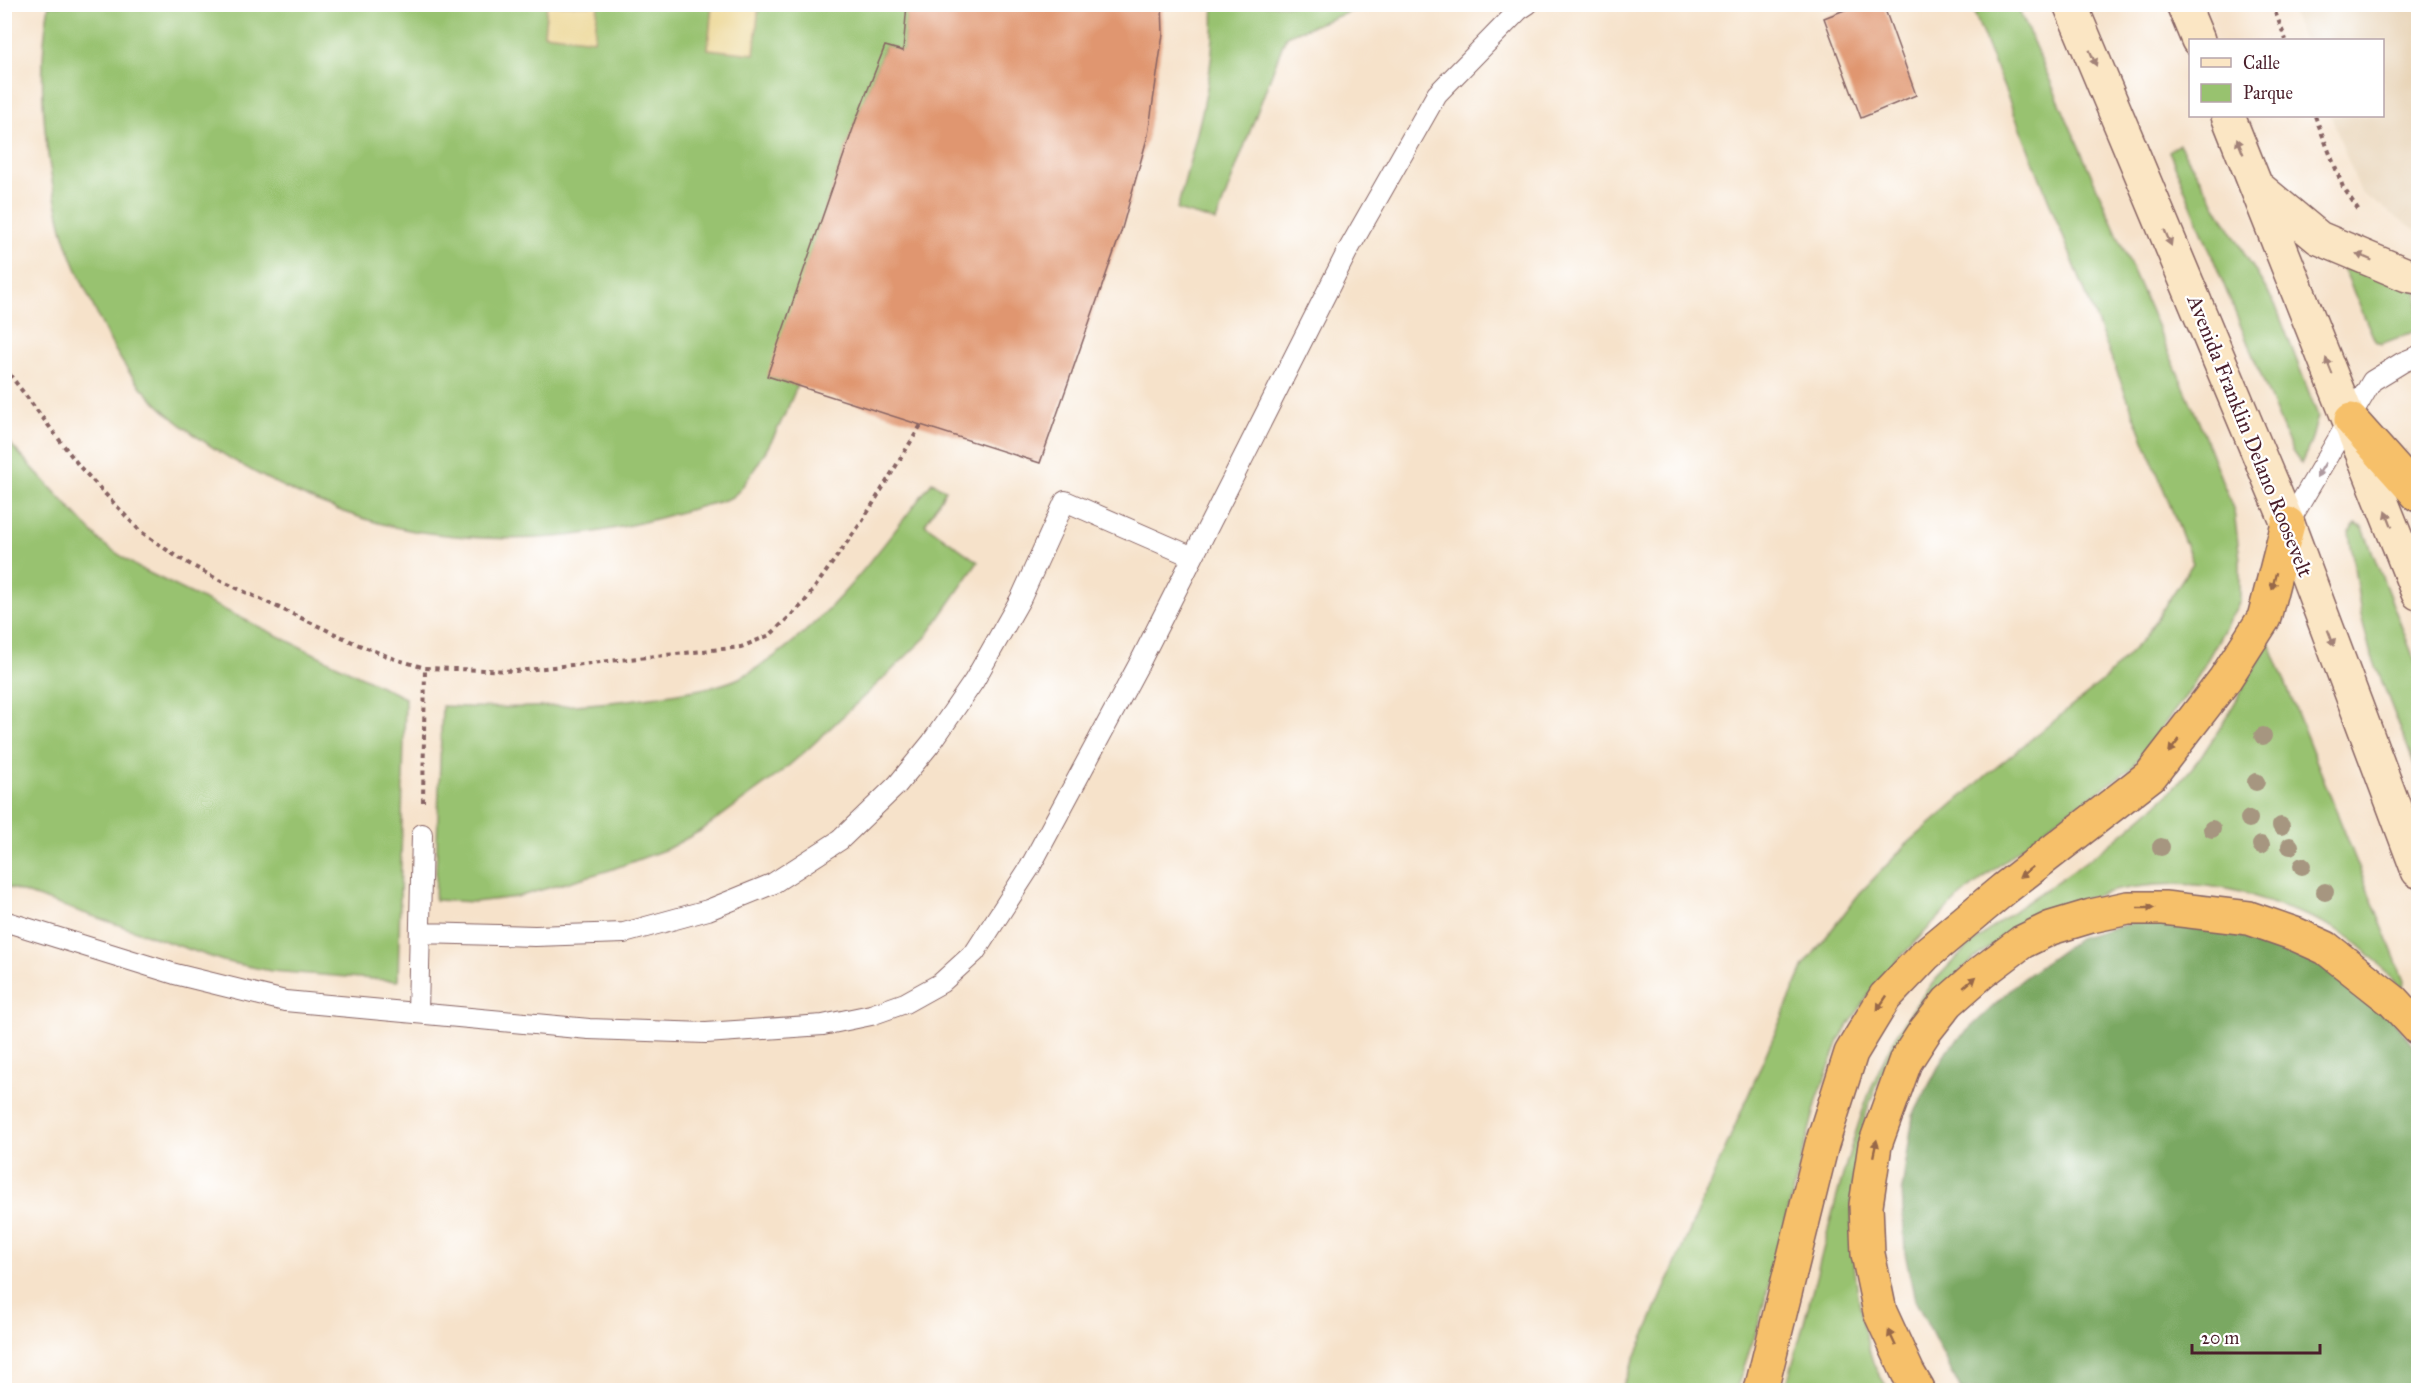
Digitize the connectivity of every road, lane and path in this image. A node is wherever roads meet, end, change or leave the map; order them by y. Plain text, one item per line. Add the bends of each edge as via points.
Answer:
1 (1528, 4) edge
2 (2070, 4) edge
3 (2183, 4) edge
4 (2272, 4) edge
5 (2198, 39) edge
6 (2286, 39) edge
7 (2228, 117) edge
8 (2315, 117) edge
9 (2256, 185) junction
10 (2363, 217) dead end
11 (2418, 277) edge
12 (2418, 356) edge
13 (4, 367) edge
14 (2350, 420) junction
15 (921, 425) dead end
16 (2418, 495) edge
17 (2288, 524) junction
18 (1193, 557) junction
19 (2418, 593) edge
20 (425, 668) junction
21 (422, 834) joint
22 (2418, 871) edge
23 (4, 921) edge
24 (420, 933) junction
25 (418, 1013) junction
26 (2418, 1028) edge
27 (1761, 1390) edge
28 (1918, 1390) edge

1 - 18 lane via 1437,94 1347,252
2 -> 17 main road, Avenida Franklin Delano Roosevelt
3 - 5 main road
4 - 6 path
9 -> 7 main road
8 - 10 path via 2343,187
11 -> 9 main road via 2319,238
14 -> 9 main road
12 - 14 lane via 2372,381
13 - 20 path via 80,467 149,538 215,578 359,645
14 - 16 highway
14 -> 17 lane
19 -> 14 main road
15 - 20 path via 863,520 810,595 770,635 741,647 571,666 516,671
17 -> 22 main road, Avenida Franklin Delano Roosevelt
17 -> 27 highway via 2264,618 2225,679 2151,775 1924,955 1885,997 1851,1053 1822,1144
18 - 24 lane via 1065,501 1021,598 974,681 932,742 897,785 840,840 772,884 708,910 624,933
18 - 25 lane via 1024,879 975,952 941,983 905,1003 871,1015 764,1030 706,1033 589,1029
20 - 21 path
21 - 24 lane
23 - 25 lane via 175,974 285,1000
24 - 25 lane
28 -> 26 highway via 1880,1312 1868,1254 1866,1205 1875,1145 1905,1062 1925,1031 1948,1002 2022,942 2051,928 2128,908 2250,918 2326,948 2393,1000

